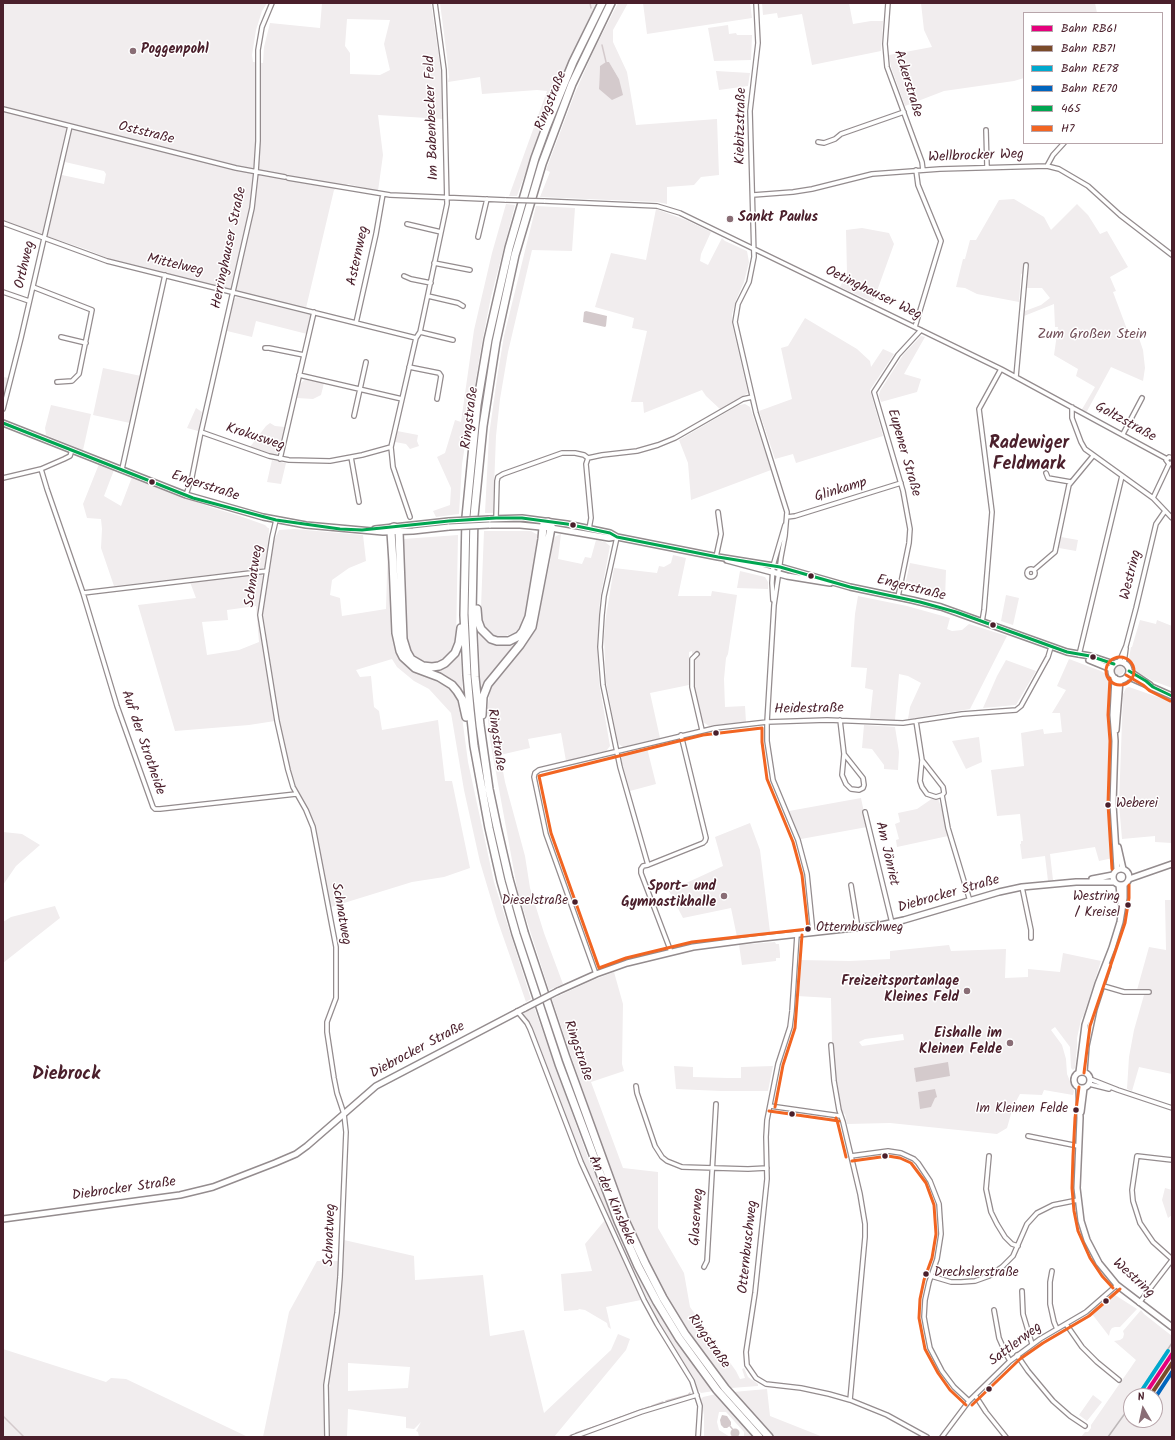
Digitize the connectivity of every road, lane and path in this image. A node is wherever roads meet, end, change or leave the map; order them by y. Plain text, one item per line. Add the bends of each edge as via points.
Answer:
1 (272, 3) edge
2 (435, 3) edge
3 (602, 3) edge
4 (611, 3) edge
5 (756, 3) edge
6 (888, 3) edge
7 (3, 109) edge
8 (904, 112) junction
9 (70, 126) junction
10 (986, 130) dead end
11 (818, 142) dead end
12 (1063, 144) edge
13 (1047, 166) junction
14 (988, 167) junction
15 (916, 170) junction
16 (923, 170) junction
17 (256, 172) junction
18 (383, 194) junction
19 (753, 195) junction
20 (447, 198) junction
21 (487, 199) junction
22 (506, 200) joint
23 (3, 223) edge
24 (407, 224) dead end
25 (441, 232) junction
26 (44, 237) junction
27 (478, 237) dead end
28 (754, 249) junction
29 (1172, 255) edge
30 (434, 263) junction
31 (1026, 265) dead end
32 (470, 270) dead end
33 (165, 275) junction
34 (404, 276) dead end
35 (431, 283) junction
36 (33, 287) junction
37 (3, 292) edge
38 (233, 292) junction
39 (428, 296) junction
40 (29, 301) junction
41 (463, 306) dead end
42 (314, 312) junction
43 (356, 322) junction
44 (915, 327) junction
45 (921, 330) junction
46 (420, 332) junction
47 (61, 337) dead end
48 (416, 338) junction
49 (453, 340) dead end
50 (86, 343) junction
51 (266, 348) dead end
52 (304, 355) junction
53 (366, 362) dead end
54 (409, 367) junction
55 (1001, 369) junction
56 (299, 375) junction
57 (1016, 377) junction
58 (57, 382) dead end
59 (359, 389) junction
60 (752, 397) junction
61 (1142, 398) dead end
62 (402, 399) junction
63 (437, 399) dead end
64 (1072, 407) junction
65 (3, 409) edge
66 (354, 416) dead end
67 (3, 423) edge
68 (201, 432) junction
69 (1123, 434) junction
70 (391, 447) junction
71 (72, 450) junction
72 (1093, 456) junction
73 (351, 457) junction
74 (588, 458) junction
75 (1172, 458) edge
76 (280, 459) junction
77 (1167, 459) junction
78 (1170, 463) edge
79 (42, 469) junction
80 (122, 469) junction
81 (1046, 473) dead end
82 (1122, 476) junction
83 (3, 478) edge
84 (1071, 482) junction
85 (901, 484) junction
86 (186, 495) junction
87 (1153, 498) junction
88 (359, 502) dead end
89 (1165, 511) junction
90 (718, 512) dead end
91 (410, 517) dead end
92 (787, 517) junction
93 (496, 518) junction
94 (1172, 518) edge
95 (276, 520) junction
96 (449, 524) junction
97 (547, 526) junction
98 (589, 528) junction
99 (395, 531) junction
100 (617, 537) junction
101 (717, 557) junction
102 (473, 564) junction
103 (773, 566) junction
104 (780, 568) junction
105 (1034, 570) dead end
106 (267, 571) junction
107 (773, 573) junction
108 (779, 574) junction
109 (850, 586) junction
110 (83, 593) junction
111 (898, 597) junction
112 (774, 605) junction
113 (464, 614) junction
114 (982, 622) junction
115 (1126, 646) junction
116 (1051, 647) junction
117 (697, 654) dead end
118 (1079, 655) junction
119 (1124, 663) junction
120 (1114, 665) junction
121 (1128, 674) junction
122 (1118, 679) junction
123 (1172, 696) edge
124 (840, 720) junction
125 (916, 721) junction
126 (767, 722) junction
127 (702, 730) junction
128 (681, 735) junction
129 (474, 746) junction
130 (483, 750) junction
131 (616, 751) junction
132 (844, 754) junction
133 (922, 760) junction
134 (296, 794) junction
135 (942, 795) junction
136 (865, 812) dead end
137 (1172, 864) edge
138 (648, 865) junction
139 (1120, 869) junction
140 (1112, 875) junction
141 (1128, 876) junction
142 (1076, 882) junction
143 (1114, 882) junction
144 (851, 885) dead end
145 (1122, 885) junction
146 (1022, 887) junction
147 (970, 901) junction
148 (892, 923) junction
149 (858, 928) junction
150 (813, 933) junction
151 (797, 935) junction
152 (1031, 938) dead end
153 (671, 952) junction
154 (596, 974) junction
155 (1100, 985) junction
156 (1149, 992) dead end
157 (517, 1011) junction
158 (831, 1044) dead end
159 (1082, 1072) junction
160 (1085, 1085) junction
161 (636, 1086) dead end
162 (716, 1104) dead end
163 (770, 1106) junction
164 (1172, 1108) edge
165 (344, 1114) junction
166 (840, 1116) junction
167 (1028, 1136) dead end
168 (1078, 1146) junction
169 (851, 1156) junction
170 (989, 1156) dead end
171 (1172, 1160) edge
172 (713, 1168) junction
173 (767, 1168) junction
174 (1078, 1200) junction
175 (3, 1219) edge
176 (1018, 1246) junction
177 (1172, 1259) edge
178 (704, 1267) dead end
179 (1052, 1271) dead end
180 (932, 1276) junction
181 (1117, 1285) junction
182 (1022, 1291) dead end
183 (1139, 1303) junction
184 (994, 1310) dead end
185 (1066, 1324) junction
186 (1172, 1327) edge
187 (1057, 1329) junction
188 (1032, 1344) junction
189 (1017, 1356) junction
190 (1010, 1361) junction
191 (1119, 1380) dead end
192 (723, 1392) junction
193 (697, 1395) junction
194 (975, 1395) junction
195 (850, 1400) junction
196 (969, 1401) junction
197 (1085, 1426) dead end
198 (327, 1437) edge
199 (573, 1437) edge
200 (698, 1437) edge
201 (758, 1437) edge
202 (769, 1437) edge
203 (927, 1437) edge
204 (942, 1437) edge
205 (1006, 1437) edge

1 - 17 street, Herringhauser Straße via 262,27 258,50
2 - 20 street, Im Babenbecker Feld via 444,70
3 - 113 highway, Ringstraße via 573,62 546,128 517,217 493,312 482,372 472,453 466,517
4 - 102 highway, Ringstraße via 580,66 552,135 532,193 515,255 486,397 477,484
5 - 19 street, Kiebitzstraße via 758,43 750,111
6 - 8 street, Ackerstraße via 885,55
7 - 9 street, Oststraße
8 - 11 street via 841,134 824,143
8 - 16 street, Ackerstraße
9 - 17 street, Oststraße
9 - 26 street, Orthweg
10 - 14 street
12 - 13 street
13 - 14 street, Wellbrocker Weg
13 - 29 street, Wellbrocker Weg via 1059,169 1088,186 1120,215
14 - 16 street, Wellbrocker Weg
15 - 16 street, Wellbrocker Weg
15 - 19 street, Wellbrocker Weg via 872,174 806,190
15 - 44 street via 918,185 941,241
17 - 18 street, Oststraße
17 - 38 street, Herringhauser Straße via 252,208
18 - 20 street, Oststraße
18 - 43 street, Asternweg
19 - 28 street, Kiebitzstraße
20 - 21 street, Oststraße
20 - 25 street, Im Babenbecker Feld
21 - 22 street, Oststraße
21 - 27 street
22 - 28 street, Oetinghauser Weg, bridge via 657,206 680,213
23 - 26 street, Mittelweg
24 - 25 street
25 - 30 street, Im Babenbecker Feld
26 - 33 street, Mittelweg via 107,261
26 - 36 street, Orthweg
28 - 44 street, Oetinghauser Weg
28 - 60 street, Kiebitzstraße via 749,282 738,304 735,322
30 - 32 street
30 - 35 street, Im Babenbecker Feld
31 - 57 street
33 - 38 street, Mittelweg
33 - 80 street
34 - 35 street
35 - 39 street, Im Babenbecker Feld
36 - 40 street, Orthweg
36 - 50 street via 91,309 93,312
37 - 40 street
38 - 42 street, Mittelweg
38 - 68 street, Herringhauser Straße
39 - 41 street
39 - 46 street, Im Babenbecker Feld
40 - 65 street, Orthweg
42 - 43 street, Mittelweg
42 - 52 street
43 - 48 street, Mittelweg
44 - 45 street, Oetinghauser Weg
45 - 55 street, Oetinghauser Weg
45 - 85 street, Eupener Straße via 898,355 874,392
46 - 48 street, Im Babenbecker Feld
46 - 49 street
47 - 50 street
48 - 54 street, Im Babenbecker Feld
50 - 58 street via 79,374 72,381
51 - 52 street
52 - 56 street
53 - 59 street
54 - 62 street, Im Babenbecker Feld
54 - 63 street via 439,373 441,376
55 - 57 street, Oetinghauser Weg
55 - 114 street via 979,409 992,512
56 - 59 street
56 - 76 street
57 - 64 street, Oetinghauser Weg
59 - 62 street
59 - 66 street
60 - 74 street via 742,399 662,444 637,451
60 - 92 street, Kiebitzstraße
61 - 69 street
62 - 70 street, Im Babenbecker Feld
64 - 69 street, Goltzstraße
64 - 72 street via 1072,418 1081,442
67 - 71 main road, Engerstraße
68 - 76 street, Krokusweg
68 - 86 street, Herringhauser Straße
69 - 77 street, Goltzstraße
70 - 73 street, Krokusweg
70 - 91 street, Im Babenbecker Feld via 392,467
71 - 79 street via 70,456
71 - 80 main road, Engerstraße
72 - 82 street
72 - 84 street
73 - 76 street, Krokusweg via 330,460
73 - 88 street
74 - 93 street via 575,453 562,453 498,477
74 - 98 street via 586,464 591,518
75 - 77 street, Goltzstraße
77 - 78 street, Goltzstraße
78 - 87 street
79 - 83 street
79 - 110 street, Auf der Strotheide
80 - 86 main road, Engerstraße
81 - 84 street via 1048,478
82 - 87 street
82 - 118 street
84 - 105 street via 1055,552
85 - 92 street, Glinkamp
85 - 111 street, Eupener Straße via 910,529
86 - 95 main road, Engerstraße
87 - 89 street
89 - 94 street
89 - 115 street, Westring via 1156,524
90 - 101 street via 721,534
92 - 103 street
92 - 104 street
93 - 96 main road, Engerstraße, bridge
93 - 97 main road, Engerstraße via 522,518
95 - 99 main road, Engerstraße via 340,529
95 - 106 street, Schnatweg
96 - 97 main road, Engerstraße, bridge
96 - 99 main road, Engerstraße
97 - 98 main road, Engerstraße
97 - 100 main road, Engerstraße via 610,538
97 - 102 highway via 542,539 529,617 523,631 514,639 497,641 481,629 477,614 477,574
97 - 130 highway via 532,627 485,690 482,704 486,738
98 - 100 main road, Engerstraße
99 - 113 highway via 404,639 411,658 423,666 432,667 450,659 456,653
99 - 129 highway via 396,633 400,651 408,663 439,677 457,691 465,709 469,737
100 - 101 main road, Engerstraße
100 - 131 street via 604,596 600,647 604,693
101 - 103 main road, Engerstraße
101 - 107 main road, Engerstraße
102 - 130 highway, Ringstraße via 475,671
103 - 104 main road, Engerstraße
103 - 107 street
104 - 108 street
104 - 109 main road, Engerstraße
106 - 110 street
106 - 134 street, Schnatweg via 260,615 277,721
107 - 108 main road, Engerstraße
107 - 112 street
108 - 109 main road, Engerstraße
108 - 112 street
109 - 111 main road, Engerstraße
110 - 134 street, Auf der Strotheide via 117,706 155,809
111 - 114 main road, Engerstraße via 941,607
112 - 126 street
113 - 129 highway, Ringstraße
114 - 116 main road, Engerstraße
115 - 119 street, Westring
115 - 120 street, Westring
116 - 118 main road, Engerstraße
116 - 125 street, Heidestraße via 1020,708
117 - 127 street via 692,659 692,687
118 - 120 main road, Engerstraße via 1090,656
119 - 120 main road
119 - 121 main road via 1128,667
120 - 122 main road via 1111,674
121 - 122 main road
121 - 123 main road
122 - 139 main road via 1113,715 1113,804
124 - 125 street, Heidestraße via 896,723
124 - 126 street, Heidestraße
124 - 132 street
125 - 133 street
126 - 127 street, Heidestraße
126 - 150 street via 773,780 798,840 807,874
127 - 128 street, Heidestraße
128 - 131 street, Heidestraße
128 - 138 street via 706,838 704,843
129 - 192 highway, Ringstraße via 489,828 516,934 545,1025 603,1185 628,1244 657,1302 680,1338
130 - 192 highway, Ringstraße via 497,827 524,932 552,1020 611,1185 634,1241 663,1298
131 - 138 street
131 - 154 street, Heidestraße via 539,770 534,777 546,834
132 - 132 street via 842,775 846,784 854,790 863,788 863,778
133 - 135 street via 943,787
133 - 135 street via 922,787 927,794
134 - 165 street, Schnatweg via 313,827 335,937 336,991 327,1022 327,1032 336,1093
135 - 147 street via 948,828
136 - 148 street, Am Jönriet
137 - 141 main road
138 - 153 street via 643,866 641,872
139 - 140 main road
139 - 141 main road
140 - 142 main road, Diebrocker Straße
140 - 143 main road
141 - 145 main road
142 - 143 main road, Diebrocker Straße
142 - 146 main road, Diebrocker Straße
143 - 145 main road
144 - 149 street
145 - 155 main road via 1122,911 1118,930
146 - 147 main road, Diebrocker Straße
146 - 152 street, Diebrocker Straße
147 - 148 main road, Diebrocker Straße
148 - 149 main road, Diebrocker Straße
149 - 150 main road, Diebrocker Straße
150 - 151 main road, Diebrocker Straße
151 - 153 main road, Diebrocker Straße
151 - 163 street, Otternbuschweg via 790,1027 778,1064
153 - 154 main road, Diebrocker Straße
154 - 157 main road, Diebrocker Straße, bridge
155 - 156 street via 1124,992
155 - 159 main road
157 - 165 main road, Diebrocker Straße via 384,1080
157 - 193 street, An der Kinsbeke via 530,1028 581,1162 636,1284 692,1381
158 - 166 street
159 - 160 main road via 1087,1074
159 - 160 main road, Westring via 1076,1074 1074,1081 1075,1084
160 - 164 street via 1118,1090
160 - 168 main road, Westring
161 - 172 street via 655,1146 662,1157 682,1167
162 - 172 street, Glaserweg
163 - 166 street
163 - 173 street, Otternbuschweg via 766,1137
165 - 175 main road, Diebrocker Straße via 316,1140 296,1154 213,1187 180,1195
165 - 198 street, Schnatweg via 346,1132 340,1277 326,1385
166 - 169 street
167 - 168 street
168 - 174 main road, Westring
169 - 180 street via 901,1153 914,1159 924,1169 939,1204 941,1221 941,1245
169 - 195 street via 866,1237
170 - 176 street via 986,1189 991,1212 1005,1237
171 - 177 street via 1137,1156 1132,1190 1140,1223 1149,1237
172 - 173 street
172 - 178 street, Glaserweg via 707,1261
173 - 195 street, Otternbuschweg via 758,1269 746,1352 747,1366 756,1378 766,1384 807,1389
174 - 176 street via 1053,1205 1037,1213 1027,1224
174 - 181 main road, Westring via 1083,1230 1090,1248
176 - 180 street via 1007,1263 997,1272 982,1279 951,1282
177 - 183 street
179 - 187 street via 1050,1304
180 - 196 street via 924,1308 928,1339 942,1371
181 - 183 main road, Westring
181 - 185 street, Sattlerweg via 1086,1312
182 - 188 street via 1023,1314
183 - 186 main road, Westring
184 - 190 street via 999,1338
185 - 187 street, Sattlerweg
185 - 191 street via 1082,1347
187 - 188 street, Sattlerweg
188 - 189 street, Sattlerweg
189 - 190 street, Sattlerweg
189 - 197 street via 1053,1401
190 - 194 street, Sattlerweg
192 - 201 highway, Ringstraße
192 - 202 highway, Ringstraße
193 - 199 street via 649,1409
193 - 200 street, An der Kinsbeke via 700,1406
194 - 196 street, Sattlerweg
194 - 205 street
195 - 203 street, Otternbuschweg via 887,1415
196 - 204 street, Sattlerweg

